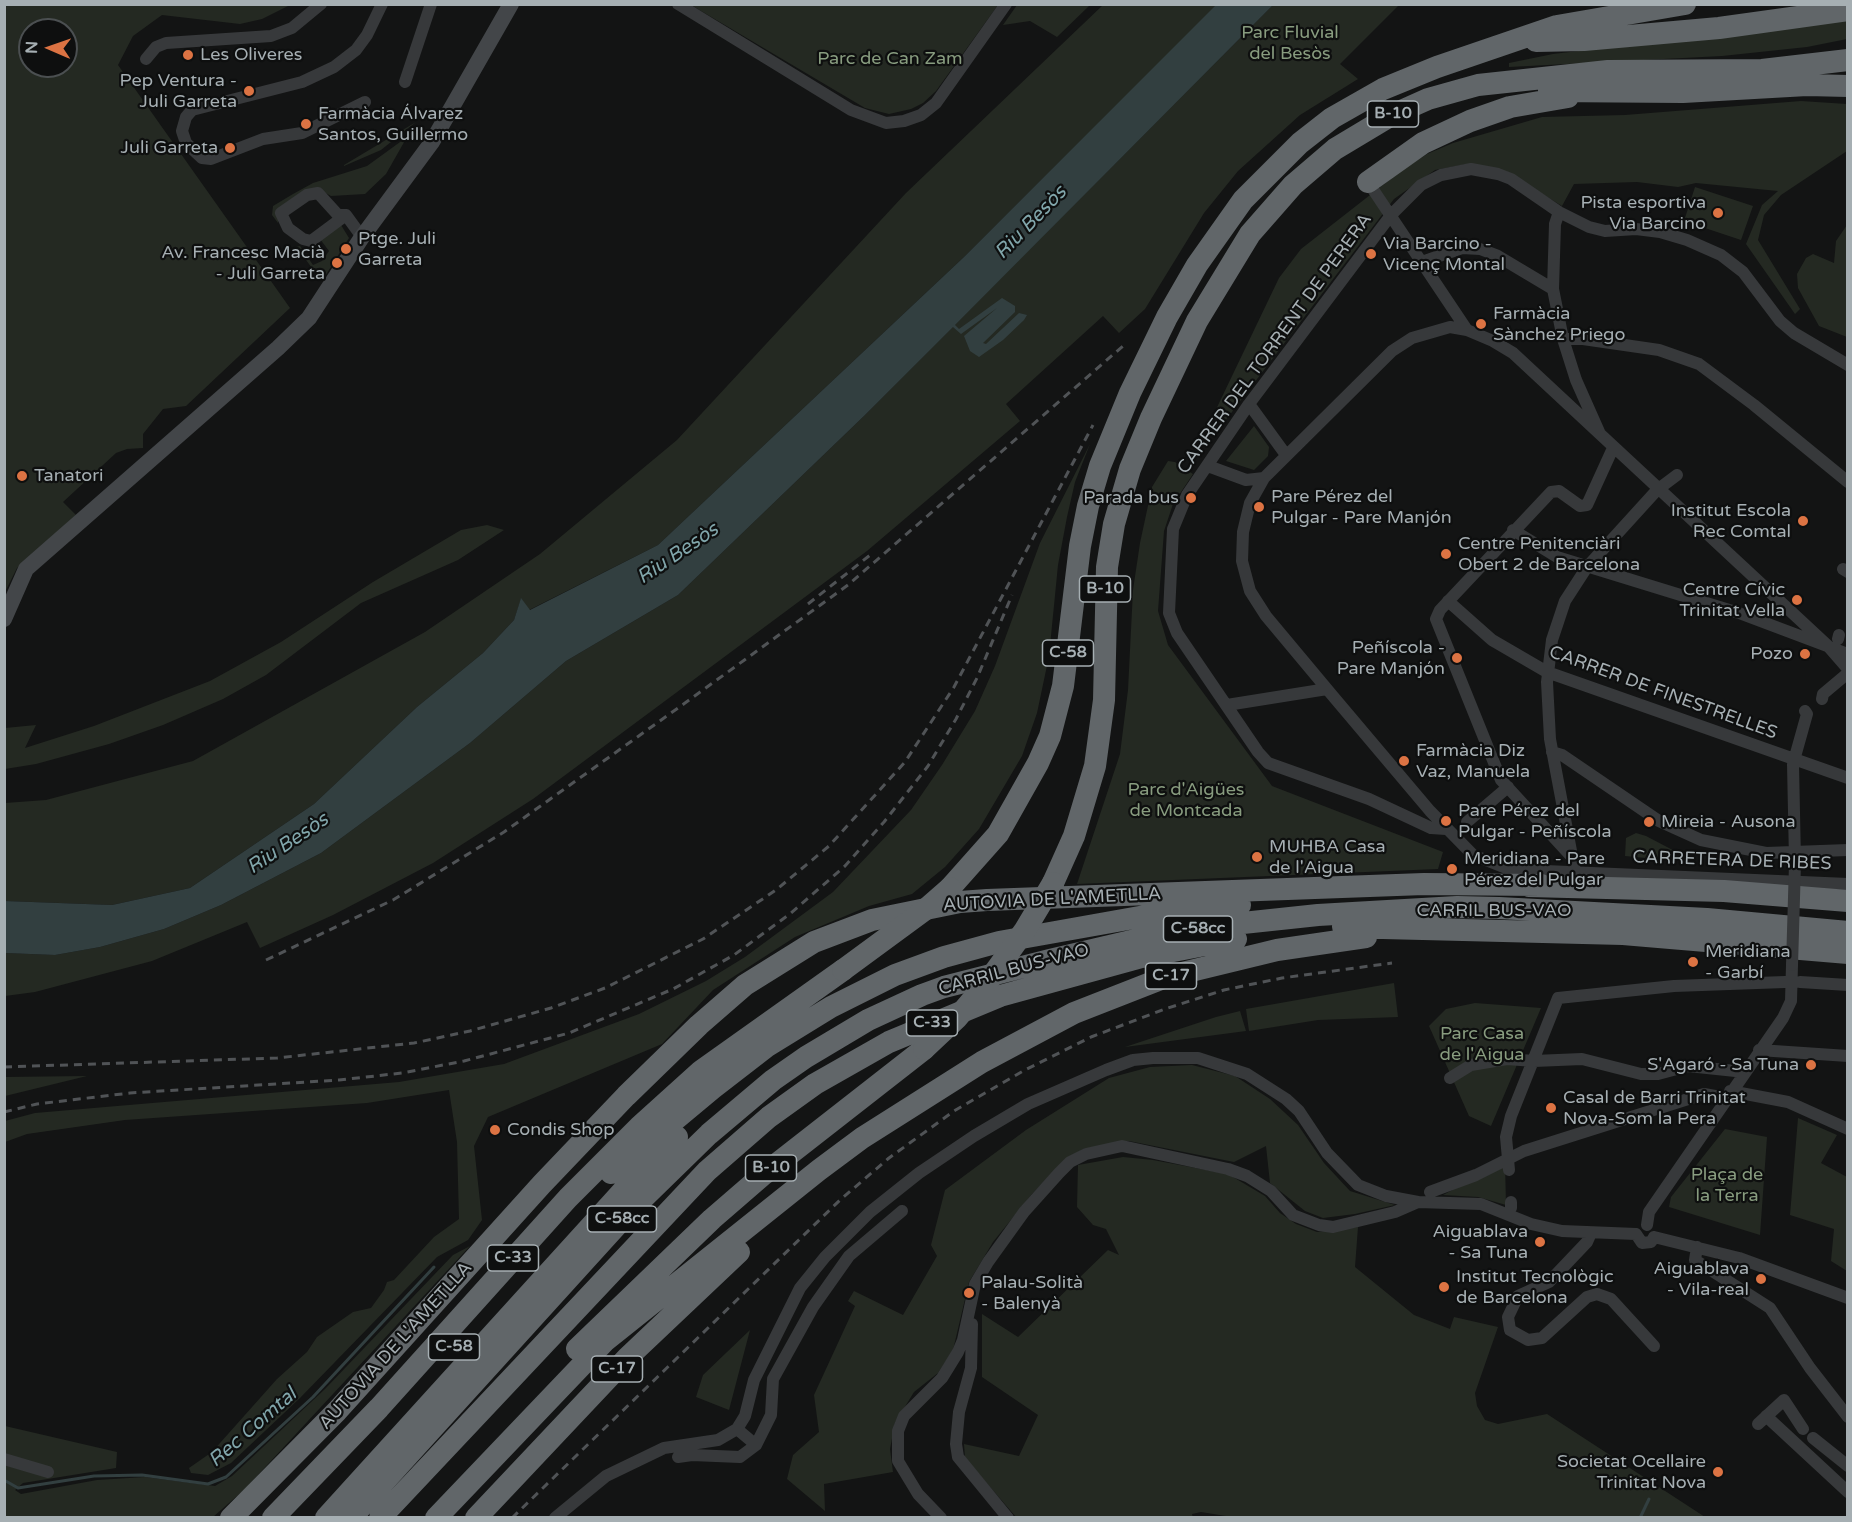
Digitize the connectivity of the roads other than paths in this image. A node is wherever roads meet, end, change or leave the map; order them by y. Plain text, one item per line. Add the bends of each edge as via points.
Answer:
1 (321, 4) edge
2 (382, 4) edge
3 (431, 4) edge
4 (511, 4) edge
5 (678, 4) edge
6 (1006, 4) edge
7 (1685, 4) edge
8 (1782, 4) edge
9 (1848, 10) edge
10 (1536, 41) junction
11 (1848, 46) edge
12 (1492, 50) junction
13 (146, 59) dead end
14 (1848, 60) edge
15 (1719, 69) junction
16 (405, 82) dead end
17 (1848, 86) edge
18 (1639, 90) junction
19 (365, 102) dead end
20 (1368, 182) joint
21 (1559, 212) junction
22 (346, 215) junction
23 (1391, 215) junction
24 (362, 237) junction
25 (1233, 262) junction
26 (1422, 262) junction
27 (1553, 290) junction
28 (1467, 330) junction
29 (1563, 339) junction
30 (1848, 365) edge
31 (1576, 380) junction
32 (1553, 391) junction
33 (1250, 404) junction
34 (1600, 434) junction
35 (1613, 448) junction
36 (1286, 455) junction
37 (1208, 466) junction
38 (1677, 475) dead end
39 (1264, 478) junction
40 (1847, 481) edge
41 (1657, 490) junction
42 (1513, 530) junction
43 (1587, 567) junction
44 (1444, 605) junction
45 (4, 619) edge
46 (1837, 639) junction
47 (1848, 654) edge
48 (1848, 671) edge
49 (1547, 672) junction
50 (1327, 689) junction
51 (1821, 696) dead end
52 (1227, 705) junction
53 (1806, 712) dead end
54 (1552, 752) junction
55 (1793, 760) junction
56 (1848, 778) edge
57 (1508, 787) junction
58 (1430, 811) junction
59 (1467, 822) dead end
60 (1422, 823) junction
61 (1446, 829) junction
62 (1848, 850) edge
63 (1570, 855) junction
64 (1795, 858) junction
65 (1575, 872) junction
66 (1848, 884) edge
67 (1541, 885) junction
68 (1453, 894) junction
69 (1848, 899) edge
70 (1288, 901) junction
71 (1848, 918) edge
72 (1415, 930) junction
73 (1848, 932) edge
74 (1047, 933) junction
75 (1848, 953) edge
76 (1792, 982) junction
77 (1848, 986) edge
78 (944, 987) junction
79 (774, 1021) junction
80 (676, 1046) junction
81 (1759, 1050) junction
82 (1848, 1056) edge
83 (1534, 1061) junction
84 (1745, 1072) junction
85 (1450, 1078) dead end
86 (621, 1081) dead end
87 (948, 1084) junction
88 (1730, 1091) junction
89 (1715, 1096) dead end
90 (1848, 1129) edge
91 (1509, 1156) junction
92 (1509, 1170) dead end
93 (611, 1173) junction
94 (1430, 1192) dead end
95 (1418, 1202) junction
96 (902, 1211) dead end
97 (494, 1212) dead end
98 (1651, 1231) junction
99 (1591, 1233) junction
100 (489, 1243) junction
101 (1696, 1247) junction
102 (596, 1291) junction
103 (1848, 1298) edge
104 (627, 1300) junction
105 (970, 1314) junction
106 (605, 1341) junction
107 (1654, 1346) dead end
108 (1848, 1417) edge
109 (737, 1429) junction
110 (756, 1445) junction
111 (678, 1457) dead end
112 (4, 1459) edge
113 (1848, 1466) edge
114 (48, 1473) dead end
115 (1848, 1492) edge
116 (352, 1517) edge
117 (231, 1518) edge
118 (273, 1518) edge
119 (294, 1518) edge
120 (326, 1518) edge
121 (380, 1518) edge
122 (417, 1518) edge
123 (436, 1518) edge
124 (476, 1518) edge
125 (555, 1518) edge
126 (941, 1518) edge
127 (1008, 1518) edge

1 - 13 street via 292,28 271,36 166,43 156,47
2 - 19 street via 356,50 334,67 302,82 192,110 182,131 186,143 202,158 211,159 263,139 302,133
3 - 16 street
4 - 24 street via 432,142
5 - 6 street via 851,110 886,123 921,115 936,103
7 - 12 highway via 1557,26
8 - 10 highway via 1719,16 1581,29
9 - 10 highway via 1710,29
10 - 12 highway, C-58
11 - 15 highway, B-10
12 - 79 highway, C-58, bridge via 1383,89 1316,130 1250,192 1197,265 1135,383 1094,486 1080,546 1063,686 1050,736 1028,787 998,834 950,888
14 - 15 highway via 1762,70
15 - 25 highway, B-10 via 1519,78 1478,84 1428,99 1367,128 1317,163 1272,207
17 - 18 highway
18 - 20 highway via 1543,100 1493,112 1423,143
18 - 25 highway via 1553,90 1500,95 1412,120 1334,167
20 - 23 street
21 - 23 street, CARRER DEL TORRENT DE PERERA via 1511,179 1471,169 1431,179
21 - 27 street via 1555,224
21 - 30 street, CARRER DEL TORRENT DE PERERA via 1596,230 1660,232 1711,250 1743,272 1780,321 1794,333
22 - 22 street via 338,215 318,193 281,213 288,228 311,241
22 - 24 street
23 - 26 street
23 - 33 street, CARRER DEL TORRENT DE PERERA
24 - 45 street via 318,306 296,332 26,569
25 - 104 highway, B-10, bridge via 1197,321 1150,418 1121,502 1106,578 1104,700 1090,789 1053,883 1030,923 957,1018 764,1174
26 - 27 street via 1462,248 1480,249
26 - 28 street
27 - 29 street
28 - 32 street via 1513,353
28 - 36 street via 1435,330 1392,351
29 - 31 street
29 - 40 street via 1659,350 1699,364
31 - 32 street via 1569,391
31 - 34 street
32 - 34 street
33 - 36 street
33 - 37 street, CARRER DEL TORRENT DE PERERA
34 - 35 street
35 - 41 street
35 - 42 street via 1587,506 1555,491
36 - 39 street
37 - 39 street via 1246,480
37 - 52 street, CARRER DEL TORRENT DE PERERA via 1181,506 1173,529 1170,613 1177,633
38 - 41 street
39 - 50 street via 1245,519 1244,574 1266,616
41 - 43 street
41 - 46 street
42 - 43 street via 1553,555
42 - 44 street
43 - 46 street via 1738,614
43 - 49 street via 1560,612
44 - 49 street, CARRER DE FINESTRELLES via 1492,640
44 - 57 street via 1436,619 1438,628 1495,768
46 - 47 street
46 - 48 street
48 - 51 street
49 - 54 street
49 - 55 street, CARRER DE FINESTRELLES
50 - 52 street
50 - 58 street
52 - 60 street, CARRER DEL TORRENT DE PERERA via 1268,763 1369,799
53 - 55 street
54 - 63 street
54 - 64 street via 1686,835 1750,852
55 - 56 street, CARRER DE FINESTRELLES
55 - 64 street
57 - 59 street
57 - 63 street
58 - 60 street
58 - 61 street
60 - 61 street, CARRER DEL TORRENT DE PERERA
61 - 65 street, CARRETERA DE RIBES via 1473,855 1514,870
62 - 64 street
63 - 65 street
64 - 76 street, bridge
65 - 66 street, CARRETERA DE RIBES
67 - 68 highway
67 - 69 highway
67 - 80 highway, AUTOVIA DE L'AMETLLA via 1416,884 1070,895 960,902 919,909 853,926 797,952 745,986
68 - 70 highway
68 - 71 highway via 1634,901
70 - 74 highway via 1176,912
70 - 78 highway via 1100,937
72 - 75 highway via 1623,934
72 - 87 highway, C-17 via 1277,950 1157,980 1044,1028
72 - 102 highway, C-33 via 1335,927 1250,936 1142,957 1022,990 907,1034 808,1089 721,1158
73 - 78 highway, CARRIL BUS-VAO / C-58cc via 1707,919 1498,908 1318,915 1144,938
74 - 93 highway via 944,957 831,1007 737,1068
74 - 120 highway, C-33 via 891,986 843,1010 739,1082 623,1191
76 - 77 street
76 - 81 street via 1791,1001 1783,1018
76 - 83 street via 1674,986 1558,998
78 - 116 highway, CARRIL BUS-VAO / C-58cc via 878,1015 831,1041 773,1080 709,1134 626,1215
79 - 93 highway, C-58
79 - 118 highway, C-33 via 701,1071 604,1161
80 - 86 highway
80 - 100 highway, AUTOVIA DE L'AMETLLA
81 - 82 street
81 - 84 street
83 - 84 street via 1582,1059 1641,1074 1688,1066
83 - 85 street via 1507,1059 1471,1065
83 - 91 street via 1511,1116 1506,1137
84 - 88 street
87 - 106 highway via 819,1170
87 - 124 highway, C-17 via 715,1273 627,1358
88 - 90 street via 1788,1102
88 - 98 street via 1649,1212
89 - 91 street via 1704,1094
91 - 92 street
91 - 94 street via 1476,1175
93 - 119 highway, C-58
95 - 99 street via 1481,1204 1531,1224
95 - 105 street via 1395,1212 1333,1227 1319,1225 1293,1215 1271,1191 1228,1169 1122,1146 1086,1154 1065,1168 1024,1212 975,1284
95 - 109 street via 1358,1185 1327,1153 1299,1112 1247,1074 1198,1058 1133,1060 1028,1104 919,1173 870,1212 800,1288 754,1380 745,1416
96 - 110 street via 849,1256 813,1307 773,1379 771,1415
97 - 100 highway
98 - 99 street via 1639,1227 1636,1234
98 - 101 street
99 - 107 street via 1550,1282 1518,1296 1510,1308 1510,1330 1528,1340 1542,1338 1587,1297 1597,1294 1611,1299
100 - 117 highway, AUTOVIA DE L'AMETLLA via 338,1411
101 - 103 street via 1739,1258
101 - 108 street via 1695,1260 1770,1308
102 - 116 highway
102 - 121 highway, C-33
104 - 106 highway
104 - 122 highway
105 - 126 street via 958,1352 942,1377 904,1416 898,1431 898,1461 905,1476
105 - 127 street via 971,1368 957,1423 957,1451
106 - 123 highway
109 - 110 street
109 - 125 street via 718,1440 664,1448 606,1476
110 - 111 street via 740,1457
112 - 114 street
113 - 115 street via 1837,1452 1808,1433 1784,1400 1762,1420

